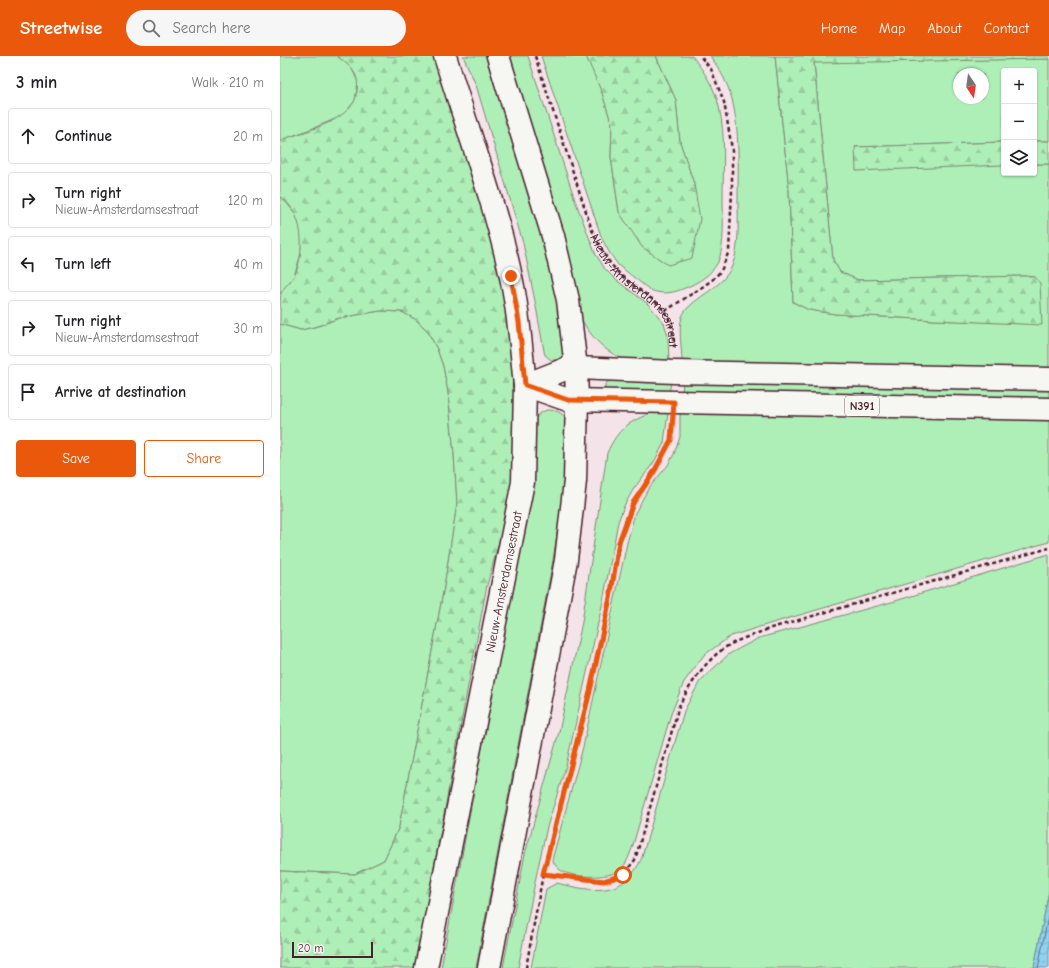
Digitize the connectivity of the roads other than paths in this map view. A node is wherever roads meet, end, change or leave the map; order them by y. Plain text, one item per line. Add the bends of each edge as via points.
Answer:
1 (445, 56) edge
2 (498, 56) edge
3 (576, 368) junction
4 (1049, 379) edge
5 (525, 385) junction
6 (577, 400) junction
7 (1049, 409) edge
8 (426, 968) edge
9 (490, 968) edge

1 - 5 main road, Nieuw-Amsterdamsestraat via 491,199 511,276 519,322
2 - 3 main road via 555,244 568,300
3 - 4 main road, N391
3 - 5 main road, N391 via 568,368
3 - 6 main road
5 - 6 main road, N391 via 568,400
5 - 8 main road, Nieuw-Amsterdamsestraat via 523,482
6 - 7 main road, N391
6 - 9 main road via 575,481 566,560

